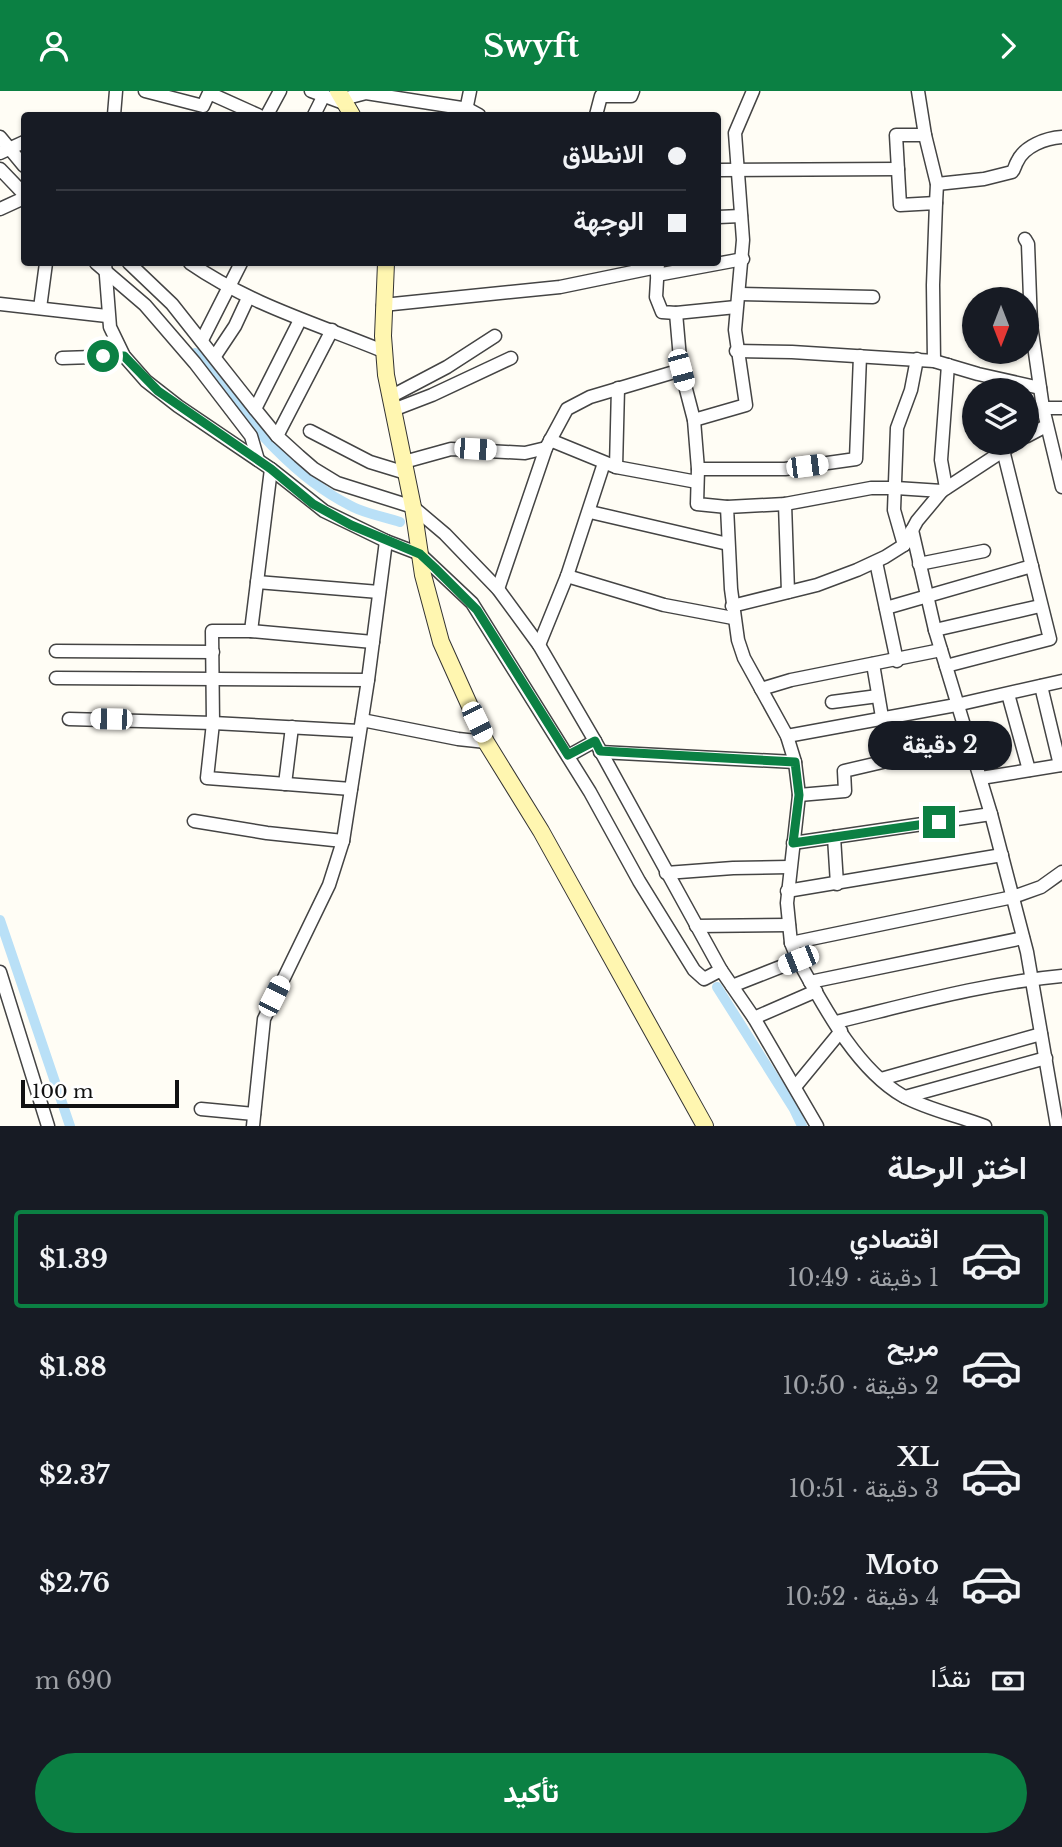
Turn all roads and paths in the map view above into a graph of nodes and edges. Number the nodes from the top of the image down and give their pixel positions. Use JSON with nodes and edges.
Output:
{"nodes":[{"id":1,"x":116,"y":91,"type":"edge"},
{"id":2,"x":145,"y":91,"type":"edge"},
{"id":3,"x":280,"y":91,"type":"edge"},
{"id":4,"x":470,"y":91,"type":"edge"},
{"id":5,"x":633,"y":91,"type":"edge"},
{"id":6,"x":753,"y":91,"type":"edge"},
{"id":7,"x":918,"y":91,"type":"edge"},
{"id":8,"x":168,"y":94,"type":"edge"},
{"id":9,"x":336,"y":99,"type":"edge"},
{"id":10,"x":114,"y":112,"type":"edge"},
{"id":11,"x":251,"y":112,"type":"edge"},
{"id":12,"x":269,"y":112,"type":"edge"},
{"id":13,"x":318,"y":112,"type":"edge"},
{"id":14,"x":466,"y":112,"type":"edge"},
{"id":15,"x":471,"y":112,"type":"edge"},
{"id":16,"x":597,"y":112,"type":"edge"},
{"id":17,"x":925,"y":135,"type":"junction"},
{"id":18,"x":0,"y":137,"type":"edge"},
{"id":19,"x":1062,"y":137,"type":"edge"},
{"id":20,"x":21,"y":143,"type":"edge"},
{"id":21,"x":4,"y":151,"type":"edge"},
{"id":22,"x":21,"y":164,"type":"edge"},
{"id":23,"x":737,"y":168,"type":"junction"},
{"id":24,"x":0,"y":169,"type":"edge"},
{"id":25,"x":898,"y":169,"type":"junction"},
{"id":26,"x":721,"y":170,"type":"edge"},
{"id":27,"x":937,"y":184,"type":"junction"},
{"id":28,"x":21,"y":193,"type":"edge"},
{"id":29,"x":21,"y":198,"type":"edge"},
{"id":30,"x":936,"y":203,"type":"junction"},
{"id":31,"x":0,"y":209,"type":"edge"},
{"id":32,"x":741,"y":216,"type":"junction"},
{"id":33,"x":721,"y":217,"type":"edge"},
{"id":34,"x":1025,"y":239,"type":"dead end"},
{"id":35,"x":743,"y":259,"type":"junction"},
{"id":36,"x":721,"y":261,"type":"edge"},
{"id":37,"x":46,"y":266,"type":"edge"},
{"id":38,"x":102,"y":266,"type":"edge"},
{"id":39,"x":103,"y":266,"type":"edge"},
{"id":40,"x":132,"y":266,"type":"edge"},
{"id":41,"x":195,"y":266,"type":"edge"},
{"id":42,"x":239,"y":266,"type":"edge"},
{"id":43,"x":386,"y":266,"type":"edge"},
{"id":44,"x":676,"y":266,"type":"edge"},
{"id":45,"x":657,"y":268,"type":"edge"},
{"id":46,"x":228,"y":286,"type":"junction"},
{"id":47,"x":873,"y":297,"type":"dead end"},
{"id":48,"x":248,"y":298,"type":"junction"},
{"id":49,"x":738,"y":301,"type":"junction"},
{"id":50,"x":0,"y":304,"type":"edge"},
{"id":51,"x":383,"y":305,"type":"junction"},
{"id":52,"x":40,"y":308,"type":"junction"},
{"id":53,"x":676,"y":313,"type":"junction"},
{"id":54,"x":107,"y":316,"type":"junction"},
{"id":55,"x":300,"y":320,"type":"junction"},
{"id":56,"x":332,"y":330,"type":"junction"},
{"id":57,"x":495,"y":335,"type":"dead end"},
{"id":58,"x":199,"y":337,"type":"junction"},
{"id":59,"x":181,"y":348,"type":"junction"},
{"id":60,"x":383,"y":351,"type":"junction"},
{"id":61,"x":736,"y":351,"type":"junction"},
{"id":62,"x":124,"y":356,"type":"junction"},
{"id":63,"x":215,"y":356,"type":"junction"},
{"id":64,"x":860,"y":356,"type":"junction"},
{"id":65,"x":62,"y":358,"type":"dead end"},
{"id":66,"x":511,"y":358,"type":"dead end"},
{"id":67,"x":917,"y":359,"type":"junction"},
{"id":68,"x":934,"y":361,"type":"junction"},
{"id":69,"x":948,"y":365,"type":"junction"},
{"id":70,"x":681,"y":370,"type":"junction"},
{"id":71,"x":618,"y":388,"type":"junction"},
{"id":72,"x":1040,"y":388,"type":"junction"},
{"id":73,"x":391,"y":403,"type":"junction"},
{"id":74,"x":1043,"y":408,"type":"junction"},
{"id":75,"x":1062,"y":408,"type":"edge"},
{"id":76,"x":255,"y":409,"type":"junction"},
{"id":77,"x":694,"y":420,"type":"junction"},
{"id":78,"x":1046,"y":426,"type":"junction"},
{"id":79,"x":1039,"y":430,"type":"edge"},
{"id":80,"x":310,"y":431,"type":"dead end"},
{"id":81,"x":277,"y":436,"type":"junction"},
{"id":82,"x":548,"y":444,"type":"junction"},
{"id":83,"x":996,"y":455,"type":"edge"},
{"id":84,"x":1004,"y":455,"type":"edge"},
{"id":85,"x":258,"y":460,"type":"junction"},
{"id":86,"x":610,"y":465,"type":"junction"},
{"id":87,"x":405,"y":468,"type":"junction"},
{"id":88,"x":271,"y":469,"type":"junction"},
{"id":89,"x":698,"y":476,"type":"junction"},
{"id":90,"x":1062,"y":487,"type":"edge"},
{"id":91,"x":896,"y":488,"type":"junction"},
{"id":92,"x":944,"y":490,"type":"junction"},
{"id":93,"x":785,"y":504,"type":"junction"},
{"id":94,"x":413,"y":507,"type":"junction"},
{"id":95,"x":727,"y":507,"type":"junction"},
{"id":96,"x":590,"y":512,"type":"junction"},
{"id":97,"x":912,"y":530,"type":"junction"},
{"id":98,"x":386,"y":541,"type":"junction"},
{"id":99,"x":728,"y":544,"type":"junction"},
{"id":100,"x":904,"y":545,"type":"junction"},
{"id":101,"x":984,"y":551,"type":"dead end"},
{"id":102,"x":420,"y":554,"type":"junction"},
{"id":103,"x":876,"y":562,"type":"junction"},
{"id":104,"x":919,"y":565,"type":"junction"},
{"id":105,"x":1032,"y":566,"type":"junction"},
{"id":106,"x":567,"y":576,"type":"junction"},
{"id":107,"x":257,"y":582,"type":"junction"},
{"id":108,"x":498,"y":590,"type":"junction"},
{"id":109,"x":379,"y":592,"type":"junction"},
{"id":110,"x":788,"y":592,"type":"junction"},
{"id":111,"x":926,"y":598,"type":"junction"},
{"id":112,"x":1040,"y":606,"type":"junction"},
{"id":113,"x":886,"y":608,"type":"junction"},
{"id":114,"x":733,"y":612,"type":"junction"},
{"id":115,"x":935,"y":630,"type":"junction"},
{"id":116,"x":251,"y":631,"type":"junction"},
{"id":117,"x":373,"y":642,"type":"junction"},
{"id":118,"x":539,"y":645,"type":"junction"},
{"id":119,"x":941,"y":650,"type":"junction"},
{"id":120,"x":56,"y":651,"type":"dead end"},
{"id":121,"x":213,"y":652,"type":"junction"},
{"id":122,"x":897,"y":661,"type":"junction"},
{"id":123,"x":873,"y":664,"type":"junction"},
{"id":124,"x":946,"y":666,"type":"junction"},
{"id":125,"x":56,"y":678,"type":"dead end"},
{"id":126,"x":211,"y":678,"type":"junction"},
{"id":127,"x":369,"y":680,"type":"junction"},
{"id":128,"x":1062,"y":681,"type":"edge"},
{"id":129,"x":1041,"y":686,"type":"junction"},
{"id":130,"x":761,"y":689,"type":"junction"},
{"id":131,"x":1008,"y":694,"type":"junction"},
{"id":132,"x":878,"y":696,"type":"junction"},
{"id":133,"x":832,"y":702,"type":"dead end"},
{"id":134,"x":956,"y":705,"type":"junction"},
{"id":135,"x":882,"y":717,"type":"junction"},
{"id":136,"x":69,"y":719,"type":"dead end"},
{"id":137,"x":213,"y":723,"type":"junction"},
{"id":138,"x":360,"y":725,"type":"junction"},
{"id":139,"x":292,"y":727,"type":"junction"},
{"id":140,"x":787,"y":736,"type":"junction"},
{"id":141,"x":486,"y":741,"type":"junction"},
{"id":142,"x":598,"y":746,"type":"junction"},
{"id":143,"x":971,"y":748,"type":"junction"},
{"id":144,"x":568,"y":755,"type":"junction"},
{"id":145,"x":795,"y":762,"type":"junction"},
{"id":146,"x":1061,"y":765,"type":"edge"},
{"id":147,"x":1028,"y":770,"type":"junction"},
{"id":148,"x":981,"y":778,"type":"junction"},
{"id":149,"x":285,"y":784,"type":"junction"},
{"id":150,"x":351,"y":789,"type":"junction"},
{"id":151,"x":799,"y":795,"type":"junction"},
{"id":152,"x":991,"y":814,"type":"junction"},
{"id":153,"x":194,"y":821,"type":"dead end"},
{"id":154,"x":834,"y":837,"type":"junction"},
{"id":155,"x":344,"y":841,"type":"junction"},
{"id":156,"x":793,"y":843,"type":"junction"},
{"id":157,"x":1002,"y":855,"type":"junction"},
{"id":158,"x":789,"y":867,"type":"junction"},
{"id":159,"x":1062,"y":872,"type":"edge"},
{"id":160,"x":666,"y":873,"type":"junction"},
{"id":161,"x":837,"y":884,"type":"junction"},
{"id":162,"x":787,"y":891,"type":"junction"},
{"id":163,"x":1013,"y":897,"type":"junction"},
{"id":164,"x":789,"y":925,"type":"junction"},
{"id":165,"x":696,"y":926,"type":"junction"},
{"id":166,"x":1023,"y":938,"type":"junction"},
{"id":167,"x":791,"y":943,"type":"junction"},
{"id":168,"x":798,"y":960,"type":"junction"},
{"id":169,"x":721,"y":970,"type":"junction"},
{"id":170,"x":0,"y":972,"type":"edge"},
{"id":171,"x":1062,"y":976,"type":"edge"},
{"id":172,"x":1032,"y":979,"type":"junction"},
{"id":173,"x":732,"y":986,"type":"junction"},
{"id":174,"x":813,"y":987,"type":"junction"},
{"id":175,"x":754,"y":1019,"type":"junction"},
{"id":176,"x":839,"y":1027,"type":"junction"},
{"id":177,"x":1041,"y":1034,"type":"junction"},
{"id":178,"x":1046,"y":1058,"type":"junction"},
{"id":179,"x":881,"y":1079,"type":"junction"},
{"id":180,"x":795,"y":1087,"type":"junction"},
{"id":181,"x":905,"y":1097,"type":"junction"},
{"id":182,"x":201,"y":1109,"type":"dead end"},
{"id":183,"x":254,"y":1120,"type":"edge"},
{"id":184,"x":1062,"y":1125,"type":"edge"},
{"id":185,"x":48,"y":1126,"type":"edge"},
{"id":186,"x":705,"y":1126,"type":"edge"},
{"id":187,"x":817,"y":1126,"type":"edge"},
{"id":188,"x":985,"y":1126,"type":"edge"},
{"id":189,"x":1056,"y":1126,"type":"edge"}],
"edges":[{"from":1,"to":10,"type":"street"},
{"from":2,"to":8,"type":"street"},
{"from":3,"to":12,"type":"street"},
{"from":4,"to":15,"type":"street"},
{"from":5,"to":16,"type":"street"},
{"from":6,"to":23,"type":"street"},
{"from":7,"to":17,"type":"street"},
{"from":8,"to":11,"type":"street"},
{"from":9,"to":13,"type":"street"},
{"from":9,"to":14,"type":"street"},
{"from":17,"to":25,"type":"street"},
{"from":17,"to":27,"type":"street"},
{"from":18,"to":21,"type":"street"},
{"from":19,"to":27,"type":"street"},
{"from":20,"to":21,"type":"street"},
{"from":21,"to":22,"type":"street"},
{"from":23,"to":25,"type":"street"},
{"from":23,"to":26,"type":"street"},
{"from":23,"to":32,"type":"street"},
{"from":24,"to":28,"type":"street"},
{"from":25,"to":30,"type":"street"},
{"from":27,"to":30,"type":"street"},
{"from":29,"to":31,"type":"street"},
{"from":30,"to":68,"type":"street"},
{"from":32,"to":33,"type":"street"},
{"from":32,"to":35,"type":"street"},
{"from":34,"to":72,"type":"street"},
{"from":35,"to":36,"type":"street"},
{"from":35,"to":49,"type":"street"},
{"from":37,"to":52,"type":"street"},
{"from":38,"to":54,"type":"street"},
{"from":39,"to":59,"type":"street"},
{"from":40,"to":58,"type":"street"},
{"from":41,"to":46,"type":"street"},
{"from":42,"to":46,"type":"street"},
{"from":43,"to":51,"type":"main road"},
{"from":44,"to":45,"type":"street"},
{"from":45,"to":51,"type":"street"},
{"from":45,"to":53,"type":"street"},
{"from":46,"to":48,"type":"street"},
{"from":46,"to":58,"type":"street"},
{"from":47,"to":49,"type":"street"},
{"from":48,"to":55,"type":"street"},
{"from":48,"to":63,"type":"street"},
{"from":49,"to":53,"type":"street"},
{"from":49,"to":61,"type":"street"},
{"from":50,"to":52,"type":"street"},
{"from":51,"to":60,"type":"main road"},
{"from":52,"to":54,"type":"street"},
{"from":53,"to":70,"type":"street"},
{"from":54,"to":62,"type":"street"},
{"from":55,"to":56,"type":"street"},
{"from":55,"to":76,"type":"street"},
{"from":56,"to":60,"type":"street"},
{"from":56,"to":81,"type":"street"},
{"from":57,"to":73,"type":"street"},
{"from":58,"to":59,"type":"street"},
{"from":58,"to":63,"type":"street"},
{"from":59,"to":85,"type":"street"},
{"from":60,"to":73,"type":"main road"},
{"from":61,"to":64,"type":"street"},
{"from":61,"to":77,"type":"street"},
{"from":62,"to":65,"type":"street"},
{"from":62,"to":85,"type":"street"},
{"from":63,"to":76,"type":"street"},
{"from":64,"to":67,"type":"street"},
{"from":64,"to":89,"type":"street"},
{"from":66,"to":73,"type":"street"},
{"from":67,"to":68,"type":"street"},
{"from":67,"to":91,"type":"street"},
{"from":68,"to":69,"type":"street"},
{"from":69,"to":72,"type":"street"},
{"from":69,"to":92,"type":"street"},
{"from":70,"to":71,"type":"street"},
{"from":70,"to":77,"type":"street"},
{"from":71,"to":82,"type":"street"},
{"from":71,"to":86,"type":"street"},
{"from":72,"to":74,"type":"street"},
{"from":73,"to":87,"type":"main road"},
{"from":74,"to":75,"type":"street"},
{"from":74,"to":78,"type":"street"},
{"from":76,"to":81,"type":"street"},
{"from":77,"to":89,"type":"street"},
{"from":78,"to":79,"type":"street"},
{"from":78,"to":90,"type":"street"},
{"from":80,"to":87,"type":"street"},
{"from":81,"to":94,"type":"street"},
{"from":82,"to":86,"type":"street"},
{"from":82,"to":87,"type":"street"},
{"from":82,"to":108,"type":"street"},
{"from":83,"to":92,"type":"street"},
{"from":84,"to":105,"type":"street"},
{"from":85,"to":88,"type":"street"},
{"from":86,"to":89,"type":"street"},
{"from":86,"to":96,"type":"street"},
{"from":87,"to":94,"type":"main road"},
{"from":88,"to":98,"type":"street"},
{"from":88,"to":107,"type":"street"},
{"from":89,"to":95,"type":"street"},
{"from":91,"to":92,"type":"street"},
{"from":91,"to":93,"type":"street"},
{"from":91,"to":100,"type":"street"},
{"from":92,"to":97,"type":"street"},
{"from":93,"to":95,"type":"street"},
{"from":93,"to":110,"type":"street"},
{"from":94,"to":102,"type":"main road"},
{"from":94,"to":108,"type":"street"},
{"from":95,"to":99,"type":"street"},
{"from":96,"to":99,"type":"street"},
{"from":96,"to":106,"type":"street"},
{"from":97,"to":100,"type":"street"},
{"from":97,"to":104,"type":"street"},
{"from":98,"to":102,"type":"street"},
{"from":98,"to":109,"type":"street"},
{"from":99,"to":114,"type":"street"},
{"from":100,"to":103,"type":"street"},
{"from":101,"to":104,"type":"street"},
{"from":102,"to":141,"type":"main road"},
{"from":102,"to":144,"type":"street"},
{"from":103,"to":110,"type":"street"},
{"from":103,"to":113,"type":"street"},
{"from":104,"to":111,"type":"street"},
{"from":105,"to":111,"type":"street"},
{"from":105,"to":112,"type":"street"},
{"from":106,"to":114,"type":"street"},
{"from":106,"to":118,"type":"street"},
{"from":107,"to":109,"type":"street"},
{"from":107,"to":116,"type":"street"},
{"from":108,"to":118,"type":"street"},
{"from":109,"to":117,"type":"street"},
{"from":110,"to":114,"type":"street"},
{"from":111,"to":113,"type":"street"},
{"from":111,"to":115,"type":"street"},
{"from":112,"to":115,"type":"street"},
{"from":112,"to":124,"type":"street"},
{"from":113,"to":122,"type":"street"},
{"from":114,"to":130,"type":"street"},
{"from":115,"to":119,"type":"street"},
{"from":116,"to":117,"type":"street"},
{"from":116,"to":121,"type":"street"},
{"from":117,"to":127,"type":"street"},
{"from":118,"to":142,"type":"street"},
{"from":119,"to":122,"type":"street"},
{"from":119,"to":124,"type":"street"},
{"from":120,"to":121,"type":"street"},
{"from":121,"to":126,"type":"street"},
{"from":122,"to":123,"type":"street"},
{"from":123,"to":130,"type":"street"},
{"from":123,"to":132,"type":"street"},
{"from":124,"to":134,"type":"street"},
{"from":125,"to":126,"type":"street"},
{"from":126,"to":127,"type":"street"},
{"from":126,"to":137,"type":"street"},
{"from":127,"to":138,"type":"street"},
{"from":128,"to":129,"type":"street"},
{"from":129,"to":131,"type":"street"},
{"from":129,"to":146,"type":"street"},
{"from":130,"to":140,"type":"street"},
{"from":131,"to":134,"type":"street"},
{"from":131,"to":147,"type":"street"},
{"from":132,"to":133,"type":"street"},
{"from":132,"to":135,"type":"street"},
{"from":134,"to":135,"type":"street"},
{"from":134,"to":143,"type":"street"},
{"from":135,"to":140,"type":"street"},
{"from":136,"to":137,"type":"street"},
{"from":137,"to":139,"type":"street"},
{"from":137,"to":149,"type":"street"},
{"from":138,"to":139,"type":"street"},
{"from":138,"to":141,"type":"street"},
{"from":138,"to":150,"type":"street"},
{"from":139,"to":149,"type":"street"},
{"from":140,"to":145,"type":"street"},
{"from":141,"to":186,"type":"main road"},
{"from":142,"to":144,"type":"street"},
{"from":142,"to":145,"type":"street"},
{"from":142,"to":160,"type":"street"},
{"from":143,"to":148,"type":"street"},
{"from":143,"to":151,"type":"street"},
{"from":144,"to":169,"type":"street"},
{"from":145,"to":151,"type":"street"},
{"from":146,"to":147,"type":"street"},
{"from":147,"to":148,"type":"street"},
{"from":148,"to":152,"type":"street"},
{"from":149,"to":150,"type":"street"},
{"from":150,"to":155,"type":"street"},
{"from":151,"to":156,"type":"street"},
{"from":152,"to":154,"type":"street"},
{"from":152,"to":157,"type":"street"},
{"from":153,"to":155,"type":"street"},
{"from":154,"to":156,"type":"street"},
{"from":154,"to":161,"type":"street"},
{"from":155,"to":183,"type":"street"},
{"from":156,"to":158,"type":"street"},
{"from":157,"to":161,"type":"street"},
{"from":157,"to":163,"type":"street"},
{"from":158,"to":160,"type":"street"},
{"from":158,"to":162,"type":"street"},
{"from":159,"to":163,"type":"street"},
{"from":160,"to":165,"type":"street"},
{"from":161,"to":162,"type":"street"},
{"from":162,"to":164,"type":"street"},
{"from":163,"to":166,"type":"street"},
{"from":163,"to":167,"type":"street"},
{"from":164,"to":165,"type":"street"},
{"from":164,"to":167,"type":"street"},
{"from":165,"to":169,"type":"street"},
{"from":166,"to":172,"type":"street"},
{"from":166,"to":174,"type":"street"},
{"from":167,"to":168,"type":"street"},
{"from":168,"to":173,"type":"street"},
{"from":168,"to":174,"type":"street"},
{"from":169,"to":173,"type":"street"},
{"from":170,"to":185,"type":"street"},
{"from":171,"to":172,"type":"street"},
{"from":172,"to":176,"type":"street"},
{"from":172,"to":177,"type":"street"},
{"from":173,"to":175,"type":"street"},
{"from":174,"to":175,"type":"street"},
{"from":174,"to":176,"type":"street"},
{"from":175,"to":180,"type":"street"},
{"from":176,"to":179,"type":"street"},
{"from":176,"to":180,"type":"street"},
{"from":177,"to":178,"type":"street"},
{"from":177,"to":179,"type":"street"},
{"from":178,"to":181,"type":"street"},
{"from":178,"to":189,"type":"street"},
{"from":179,"to":181,"type":"street"},
{"from":180,"to":187,"type":"street"},
{"from":181,"to":188,"type":"street"},
{"from":182,"to":183,"type":"street"},
{"from":184,"to":189,"type":"street"}]}
